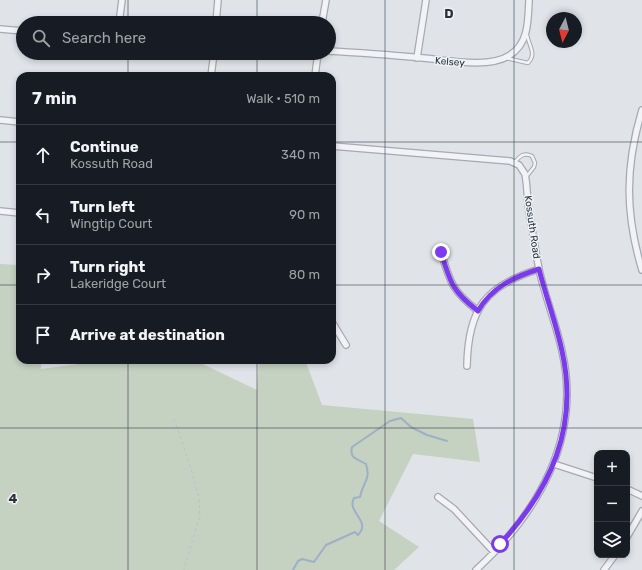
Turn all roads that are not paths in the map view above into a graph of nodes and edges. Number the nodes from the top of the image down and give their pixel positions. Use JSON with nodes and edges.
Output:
{"nodes":[{"id":1,"x":122,"y":0,"type":"edge"},
{"id":2,"x":218,"y":0,"type":"edge"},
{"id":3,"x":326,"y":0,"type":"edge"},
{"id":4,"x":426,"y":0,"type":"edge"},
{"id":5,"x":529,"y":0,"type":"edge"},
{"id":6,"x":120,"y":16,"type":"edge"},
{"id":7,"x":217,"y":16,"type":"edge"},
{"id":8,"x":323,"y":16,"type":"edge"},
{"id":9,"x":0,"y":29,"type":"edge"},
{"id":10,"x":16,"y":30,"type":"edge"},
{"id":11,"x":526,"y":31,"type":"junction"},
{"id":12,"x":336,"y":52,"type":"edge"},
{"id":13,"x":417,"y":58,"type":"junction"},
{"id":14,"x":503,"y":58,"type":"junction"},
{"id":15,"x":213,"y":60,"type":"edge"},
{"id":16,"x":317,"y":60,"type":"edge"},
{"id":17,"x":212,"y":72,"type":"edge"},
{"id":18,"x":316,"y":72,"type":"edge"},
{"id":19,"x":642,"y":110,"type":"edge"},
{"id":20,"x":0,"y":120,"type":"edge"},
{"id":21,"x":16,"y":122,"type":"edge"},
{"id":22,"x":336,"y":146,"type":"edge"},
{"id":23,"x":515,"y":162,"type":"junction"},
{"id":24,"x":526,"y":177,"type":"junction"},
{"id":25,"x":0,"y":211,"type":"edge"},
{"id":26,"x":16,"y":213,"type":"edge"},
{"id":27,"x":441,"y":252,"type":"dead end"},
{"id":28,"x":539,"y":269,"type":"junction"},
{"id":29,"x":642,"y":270,"type":"edge"},
{"id":30,"x":478,"y":311,"type":"junction"},
{"id":31,"x":336,"y":329,"type":"edge"},
{"id":32,"x":346,"y":345,"type":"dead end"},
{"id":33,"x":467,"y":366,"type":"dead end"},
{"id":34,"x":554,"y":464,"type":"junction"},
{"id":35,"x":594,"y":477,"type":"edge"},
{"id":36,"x":630,"y":490,"type":"edge"},
{"id":37,"x":642,"y":496,"type":"edge"},
{"id":38,"x":438,"y":497,"type":"dead end"},
{"id":39,"x":642,"y":511,"type":"edge"},
{"id":40,"x":630,"y":532,"type":"edge"},
{"id":41,"x":494,"y":552,"type":"junction"},
{"id":42,"x":612,"y":558,"type":"edge"},
{"id":43,"x":476,"y":570,"type":"edge"},
{"id":44,"x":604,"y":570,"type":"edge"}],
"edges":[{"from":1,"to":6,"type":"street"},
{"from":2,"to":7,"type":"street"},
{"from":3,"to":8,"type":"street"},
{"from":4,"to":13,"type":"street"},
{"from":5,"to":11,"type":"street","name":"Kelsey"},
{"from":9,"to":10,"type":"street"},
{"from":11,"to":14,"type":"street","name":"Kelsey"},
{"from":11,"to":14,"type":"lane"},
{"from":12,"to":13,"type":"street","name":"Kelsey"},
{"from":13,"to":14,"type":"street","name":"Kelsey"},
{"from":15,"to":17,"type":"street"},
{"from":16,"to":18,"type":"street"},
{"from":19,"to":29,"type":"street"},
{"from":20,"to":21,"type":"street"},
{"from":22,"to":23,"type":"street"},
{"from":23,"to":24,"type":"street","name":"Kossuth Road"},
{"from":23,"to":24,"type":"lane"},
{"from":24,"to":28,"type":"street","name":"Kossuth Road"},
{"from":25,"to":26,"type":"street"},
{"from":27,"to":30,"type":"street"},
{"from":28,"to":30,"type":"street"},
{"from":28,"to":34,"type":"street","name":"Kossuth Road"},
{"from":30,"to":33,"type":"street"},
{"from":31,"to":32,"type":"street"},
{"from":34,"to":35,"type":"street"},
{"from":34,"to":41,"type":"street","name":"Kossuth Road"},
{"from":36,"to":37,"type":"street"},
{"from":38,"to":41,"type":"street"},
{"from":39,"to":40,"type":"street"},
{"from":41,"to":43,"type":"street","name":"Kossuth Road"},
{"from":42,"to":44,"type":"street"}]}
